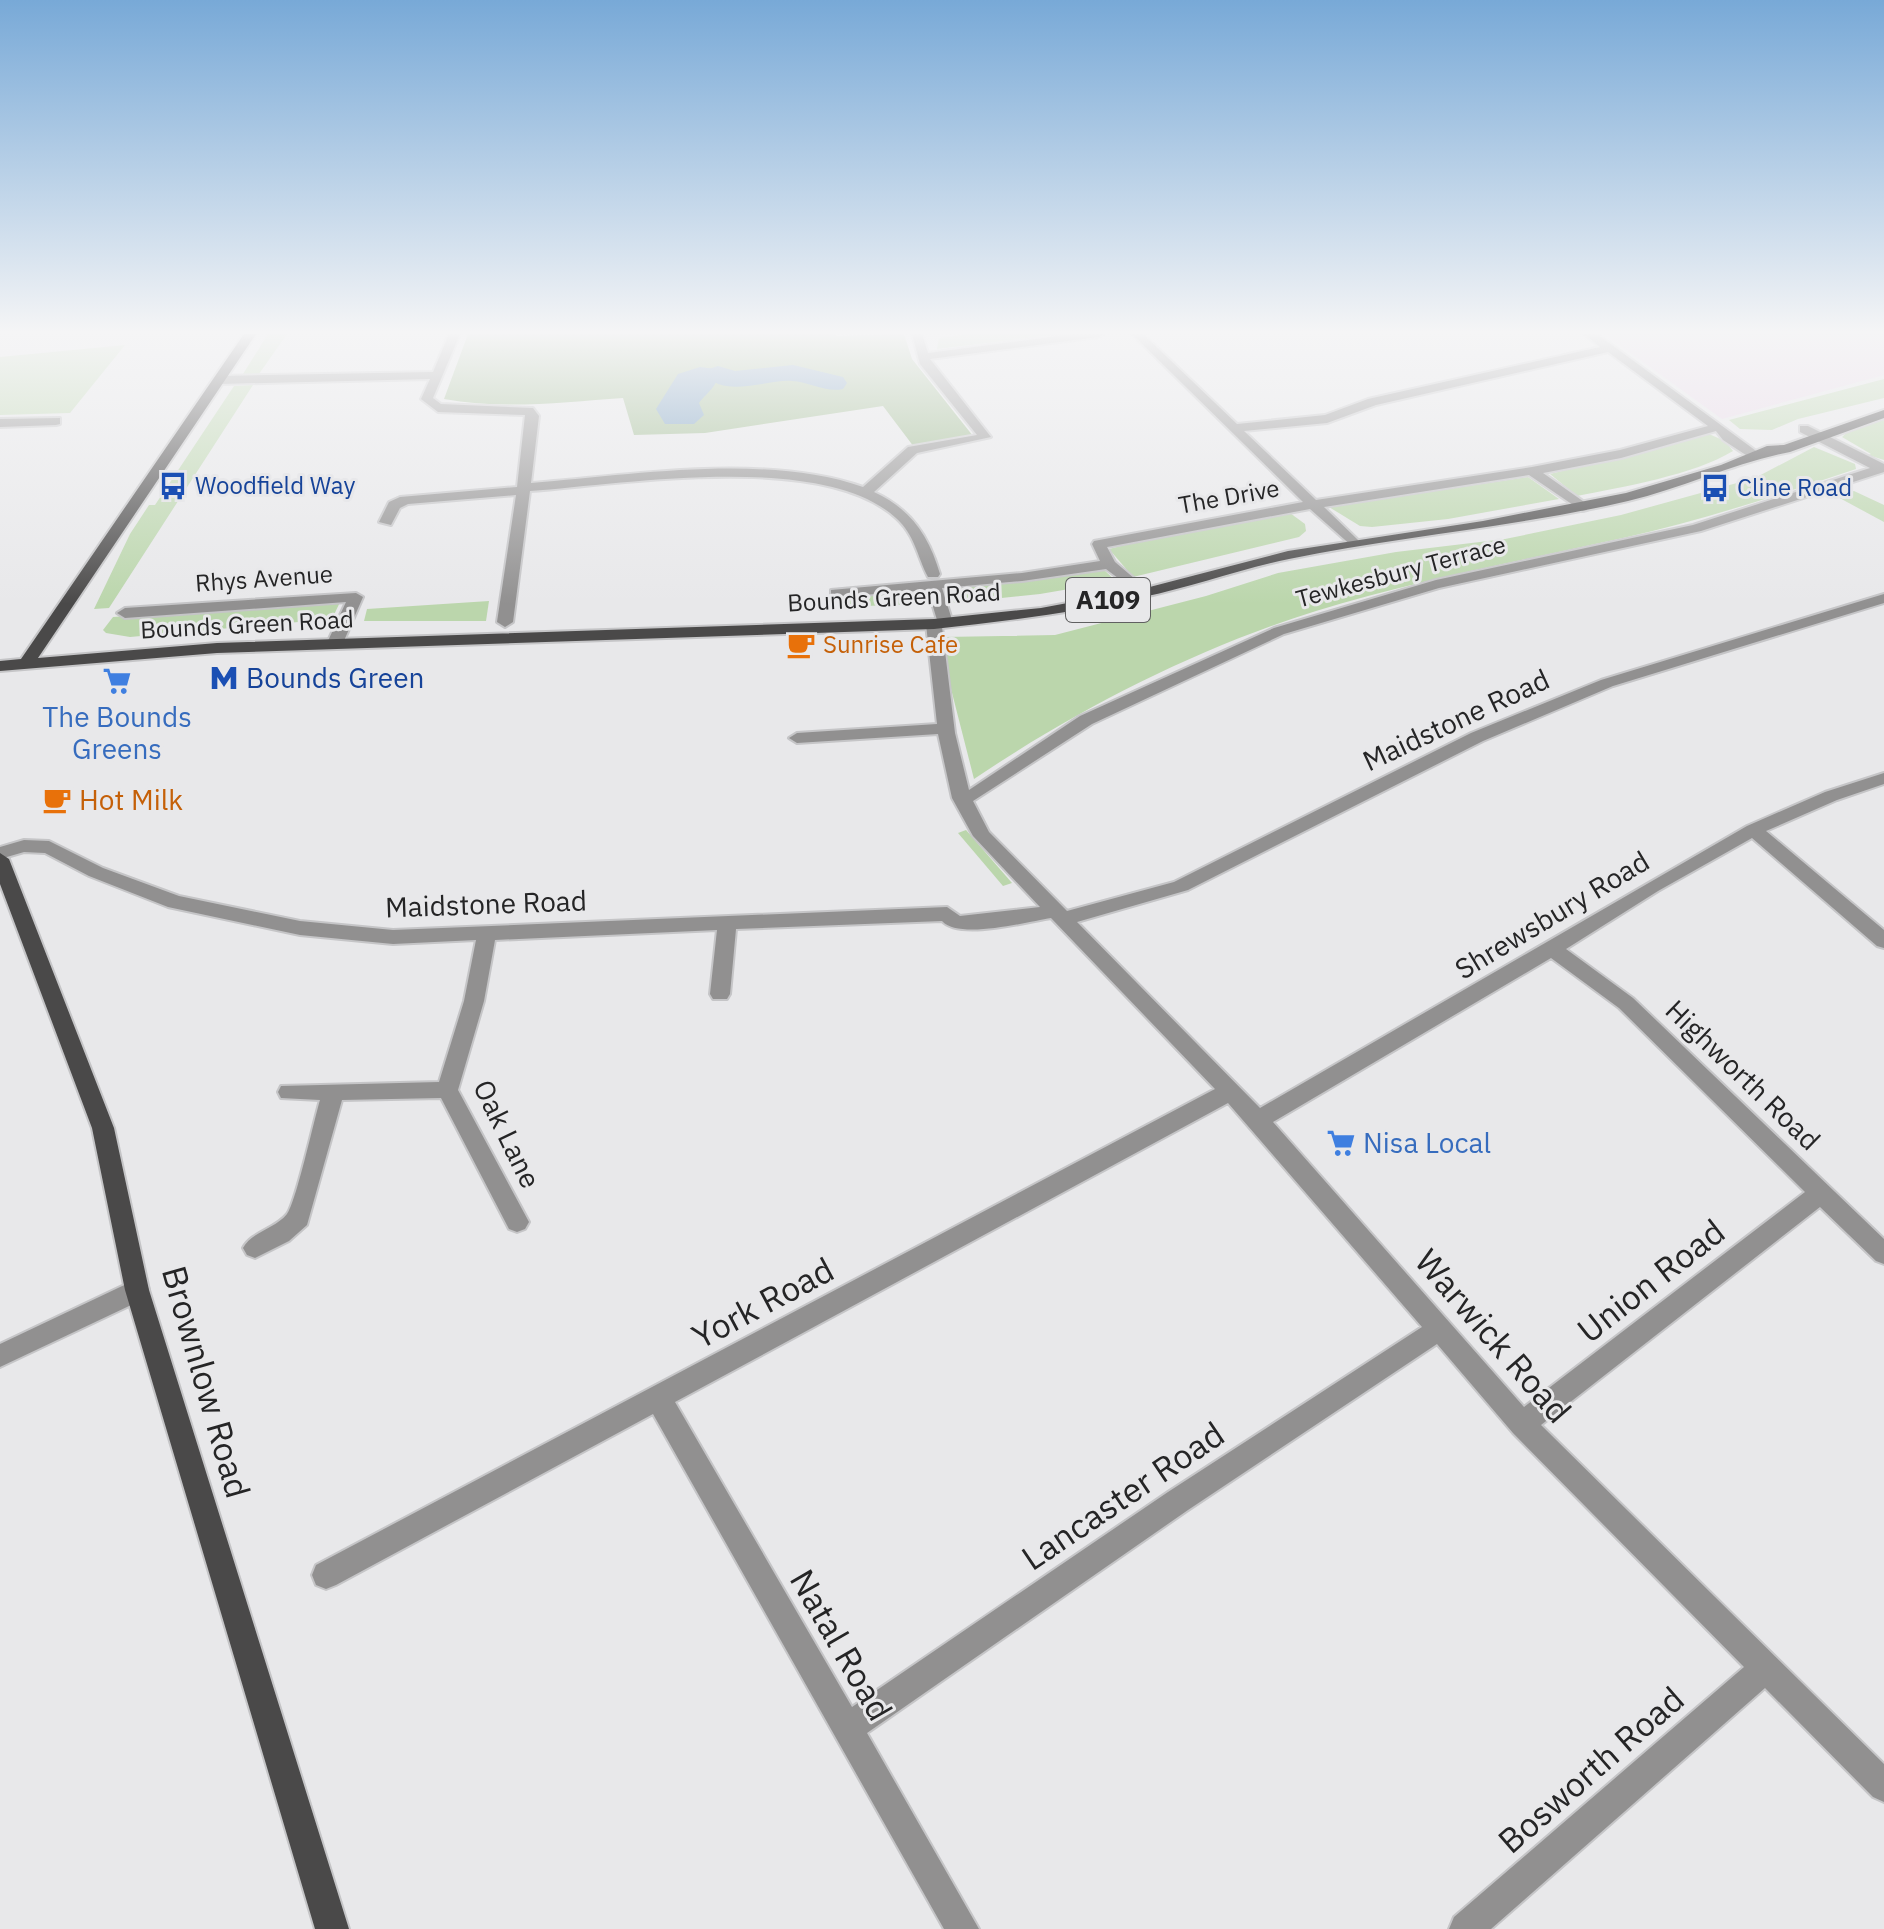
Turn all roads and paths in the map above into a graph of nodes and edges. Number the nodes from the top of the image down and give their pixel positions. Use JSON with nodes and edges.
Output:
{"nodes":[{"id":1,"x":189,"y":424,"type":"edge"},
{"id":2,"x":532,"y":424,"type":"edge"},
{"id":3,"x":975,"y":424,"type":"edge"},
{"id":4,"x":1228,"y":424,"type":"edge"},
{"id":5,"x":1274,"y":424,"type":"edge"},
{"id":6,"x":1715,"y":424,"type":"edge"},
{"id":7,"x":1820,"y":424,"type":"edge"},
{"id":8,"x":1850,"y":424,"type":"edge"},
{"id":9,"x":1232,"y":428,"type":"junction"},
{"id":10,"x":1720,"y":428,"type":"junction"},
{"id":11,"x":1804,"y":429,"type":"junction"},
{"id":12,"x":1818,"y":436,"type":"junction"},
{"id":13,"x":1766,"y":452,"type":"junction"},
{"id":14,"x":1883,"y":468,"type":"edge"},
{"id":15,"x":1532,"y":471,"type":"junction"},
{"id":16,"x":524,"y":488,"type":"junction"},
{"id":17,"x":865,"y":493,"type":"junction"},
{"id":18,"x":1316,"y":504,"type":"junction"},
{"id":19,"x":1582,"y":507,"type":"junction"},
{"id":20,"x":386,"y":522,"type":"dead end"},
{"id":21,"x":1353,"y":543,"type":"junction"},
{"id":22,"x":1109,"y":564,"type":"junction"},
{"id":23,"x":934,"y":579,"type":"junction"},
{"id":24,"x":836,"y":593,"type":"dead end"},
{"id":25,"x":1143,"y":593,"type":"junction"},
{"id":26,"x":1884,"y":598,"type":"edge"},
{"id":27,"x":125,"y":613,"type":"dead end"},
{"id":28,"x":505,"y":622,"type":"dead end"},
{"id":29,"x":940,"y":623,"type":"junction"},
{"id":30,"x":335,"y":643,"type":"junction"},
{"id":31,"x":26,"y":664,"type":"junction"},
{"id":32,"x":0,"y":666,"type":"edge"},
{"id":33,"x":947,"y":728,"type":"junction"},
{"id":34,"x":797,"y":738,"type":"dead end"},
{"id":35,"x":1884,"y":778,"type":"edge"},
{"id":36,"x":961,"y":798,"type":"junction"},
{"id":37,"x":1753,"y":830,"type":"junction"},
{"id":38,"x":0,"y":856,"type":"edge"},
{"id":39,"x":1059,"y":915,"type":"junction"},
{"id":40,"x":727,"y":923,"type":"junction"},
{"id":41,"x":487,"y":932,"type":"junction"},
{"id":42,"x":1884,"y":941,"type":"edge"},
{"id":43,"x":1552,"y":949,"type":"junction"},
{"id":44,"x":720,"y":994,"type":"dead end"},
{"id":45,"x":447,"y":1090,"type":"junction"},
{"id":46,"x":1231,"y":1091,"type":"junction"},
{"id":47,"x":289,"y":1092,"type":"dead end"},
{"id":48,"x":333,"y":1092,"type":"junction"},
{"id":49,"x":1258,"y":1120,"type":"junction"},
{"id":50,"x":1822,"y":1192,"type":"junction"},
{"id":51,"x":517,"y":1222,"type":"dead end"},
{"id":52,"x":255,"y":1248,"type":"dead end"},
{"id":53,"x":1884,"y":1254,"type":"edge"},
{"id":54,"x":137,"y":1290,"type":"junction"},
{"id":55,"x":1441,"y":1328,"type":"junction"},
{"id":56,"x":0,"y":1356,"type":"edge"},
{"id":57,"x":658,"y":1397,"type":"junction"},
{"id":58,"x":1522,"y":1424,"type":"junction"},
{"id":59,"x":326,"y":1575,"type":"dead end"},
{"id":60,"x":1765,"y":1669,"type":"junction"},
{"id":61,"x":847,"y":1728,"type":"junction"},
{"id":62,"x":1884,"y":1786,"type":"edge"},
{"id":63,"x":332,"y":1929,"type":"edge"},
{"id":64,"x":962,"y":1929,"type":"edge"},
{"id":65,"x":1466,"y":1929,"type":"edge"}],
"edges":[{"from":1,"to":31,"type":"main road"},
{"from":2,"to":16,"type":"street"},
{"from":3,"to":17,"type":"street"},
{"from":4,"to":9,"type":"street"},
{"from":5,"to":9,"type":"street"},
{"from":6,"to":10,"type":"street"},
{"from":7,"to":11,"type":"main road","name":"Bounds Green Road","number":"A109"},
{"from":8,"to":12,"type":"main road","name":"Bounds Green Road","number":"A109"},
{"from":9,"to":18,"type":"street"},
{"from":10,"to":13,"type":"street"},
{"from":10,"to":15,"type":"street","name":"The Drive"},
{"from":11,"to":12,"type":"street"},
{"from":11,"to":13,"type":"main road","name":"Bounds Green Road","number":"A109"},
{"from":12,"to":13,"type":"main road","name":"Bounds Green Road","number":"A109"},
{"from":12,"to":14,"type":"street"},
{"from":13,"to":19,"type":"main road","name":"Bounds Green Road","number":"A109"},
{"from":14,"to":36,"type":"street","name":"Tewkesbury Terrace"},
{"from":15,"to":18,"type":"street","name":"The Drive"},
{"from":15,"to":19,"type":"street"},
{"from":16,"to":17,"type":"street"},
{"from":16,"to":20,"type":"street"},
{"from":16,"to":28,"type":"street"},
{"from":17,"to":23,"type":"street"},
{"from":18,"to":21,"type":"street"},
{"from":18,"to":22,"type":"street","name":"The Drive"},
{"from":19,"to":21,"type":"main road","name":"Bounds Green Road","number":"A109"},
{"from":21,"to":25,"type":"main road","name":"Bounds Green Road","number":"A109"},
{"from":22,"to":23,"type":"street"},
{"from":22,"to":25,"type":"street"},
{"from":23,"to":24,"type":"street"},
{"from":23,"to":29,"type":"street"},
{"from":25,"to":29,"type":"main road","name":"Bounds Green Road","number":"A109"},
{"from":26,"to":39,"type":"street","name":"Maidstone Road"},
{"from":27,"to":30,"type":"street","name":"Rhys Avenue"},
{"from":29,"to":30,"type":"main road","name":"Bounds Green Road","number":"A109"},
{"from":29,"to":33,"type":"street"},
{"from":30,"to":31,"type":"main road","name":"Bounds Green Road","number":"A109"},
{"from":31,"to":32,"type":"main road","name":"Bounds Green Road","number":"A109"},
{"from":33,"to":34,"type":"street"},
{"from":33,"to":36,"type":"street"},
{"from":35,"to":37,"type":"street","name":"Shrewsbury Road"},
{"from":36,"to":39,"type":"street","name":"Warwick Road"},
{"from":37,"to":42,"type":"street"},
{"from":37,"to":43,"type":"street","name":"Shrewsbury Road"},
{"from":38,"to":41,"type":"street","name":"Maidstone Road"},
{"from":38,"to":54,"type":"main road","name":"Brownlow Road"},
{"from":39,"to":40,"type":"street","name":"Maidstone Road"},
{"from":39,"to":46,"type":"street","name":"Warwick Road"},
{"from":40,"to":41,"type":"street","name":"Maidstone Road"},
{"from":40,"to":44,"type":"street"},
{"from":41,"to":45,"type":"street","name":"Oak Lane"},
{"from":43,"to":49,"type":"street","name":"Shrewsbury Road"},
{"from":43,"to":50,"type":"street","name":"Highworth Road"},
{"from":45,"to":48,"type":"street"},
{"from":45,"to":51,"type":"street","name":"Oak Lane"},
{"from":46,"to":49,"type":"street","name":"Warwick Road"},
{"from":46,"to":57,"type":"street","name":"York Road"},
{"from":47,"to":48,"type":"street"},
{"from":48,"to":52,"type":"street"},
{"from":49,"to":55,"type":"street","name":"Warwick Road"},
{"from":50,"to":53,"type":"street","name":"Highworth Road"},
{"from":50,"to":58,"type":"street","name":"Union Road"},
{"from":54,"to":56,"type":"street"},
{"from":54,"to":63,"type":"main road","name":"Brownlow Road"},
{"from":55,"to":58,"type":"street","name":"Warwick Road"},
{"from":55,"to":61,"type":"street","name":"Lancaster Road"},
{"from":57,"to":59,"type":"street","name":"York Road"},
{"from":57,"to":61,"type":"street","name":"Natal Road"},
{"from":58,"to":60,"type":"street","name":"Warwick Road"},
{"from":60,"to":62,"type":"street","name":"Warwick Road"},
{"from":60,"to":65,"type":"street","name":"Bosworth Road"},
{"from":61,"to":64,"type":"street","name":"Natal Road"}]}
